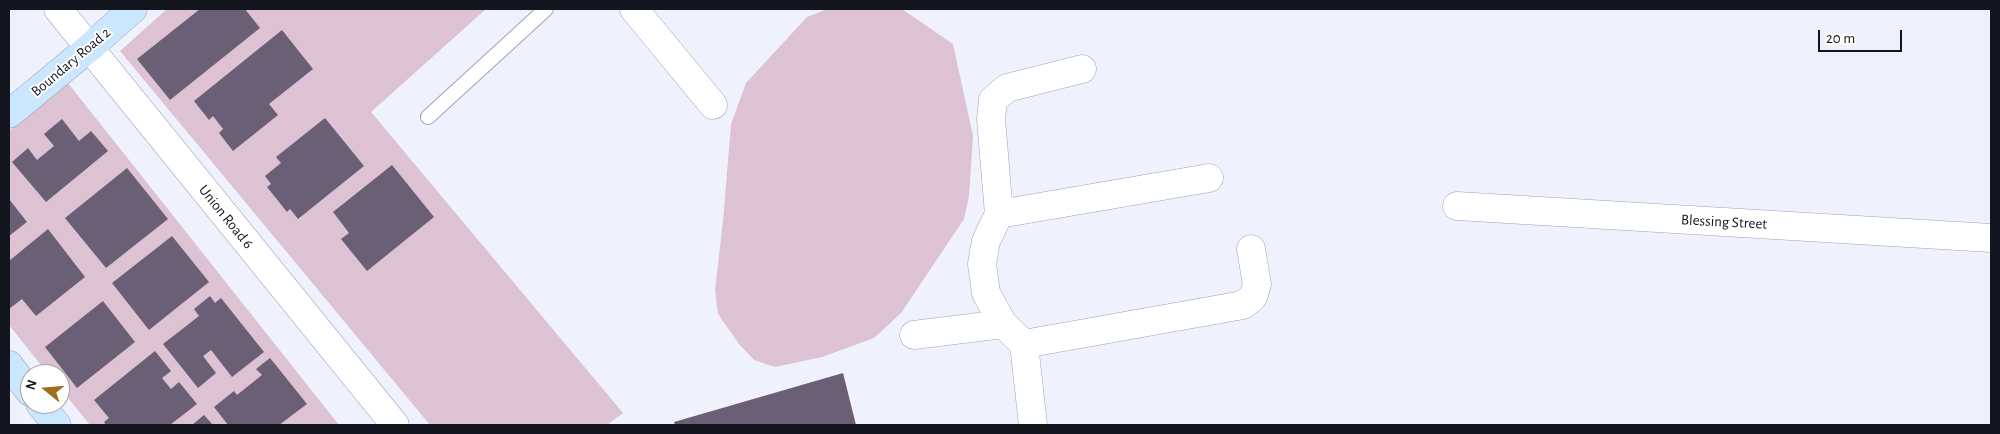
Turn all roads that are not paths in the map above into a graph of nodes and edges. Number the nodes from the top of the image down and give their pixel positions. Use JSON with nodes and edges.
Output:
{"nodes":[{"id":1,"x":58,"y":9,"type":"edge"},
{"id":2,"x":133,"y":9,"type":"edge"},
{"id":3,"x":546,"y":9,"type":"edge"},
{"id":4,"x":634,"y":9,"type":"edge"},
{"id":5,"x":89,"y":48,"type":"junction"},
{"id":6,"x":1082,"y":69,"type":"dead end"},
{"id":7,"x":713,"y":105,"type":"dead end"},
{"id":8,"x":9,"y":114,"type":"edge"},
{"id":9,"x":428,"y":117,"type":"dead end"},
{"id":10,"x":1209,"y":178,"type":"dead end"},
{"id":11,"x":1457,"y":206,"type":"dead end"},
{"id":12,"x":999,"y":214,"type":"junction"},
{"id":13,"x":1991,"y":238,"type":"edge"},
{"id":14,"x":1251,"y":248,"type":"dead end"},
{"id":15,"x":1003,"y":324,"type":"junction"},
{"id":16,"x":914,"y":335,"type":"dead end"},
{"id":17,"x":1024,"y":344,"type":"junction"},
{"id":18,"x":9,"y":365,"type":"edge"},
{"id":19,"x":20,"y":379,"type":"edge"},
{"id":20,"x":48,"y":414,"type":"edge"},
{"id":21,"x":56,"y":425,"type":"edge"},
{"id":22,"x":395,"y":425,"type":"edge"},
{"id":23,"x":1033,"y":425,"type":"edge"}],
"edges":[{"from":1,"to":5,"type":"street","name":"Union Road 6"},
{"from":2,"to":5,"type":"main road","name":"Boundary Road 2"},
{"from":3,"to":9,"type":"lane"},
{"from":4,"to":7,"type":"street"},
{"from":5,"to":8,"type":"main road","name":"Boundary Road 2"},
{"from":5,"to":22,"type":"street","name":"Union Road 6"},
{"from":6,"to":12,"type":"street"},
{"from":10,"to":12,"type":"street"},
{"from":11,"to":13,"type":"street","name":"Blessing Street"},
{"from":12,"to":15,"type":"street"},
{"from":14,"to":17,"type":"street"},
{"from":15,"to":16,"type":"street"},
{"from":15,"to":17,"type":"street"},
{"from":17,"to":23,"type":"street"},
{"from":18,"to":19,"type":"main road"},
{"from":20,"to":21,"type":"main road"}]}
